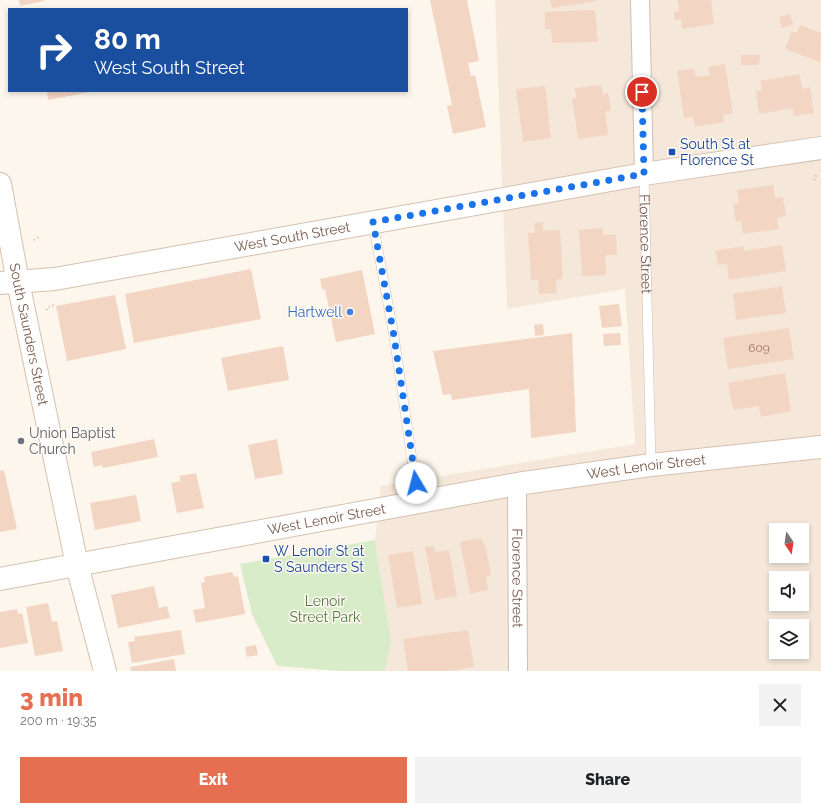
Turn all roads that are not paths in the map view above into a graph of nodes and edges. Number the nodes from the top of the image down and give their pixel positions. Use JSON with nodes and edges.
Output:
{"nodes":[{"id":1,"x":640,"y":0,"type":"edge"},
{"id":2,"x":821,"y":148,"type":"edge"},
{"id":3,"x":644,"y":174,"type":"junction"},
{"id":4,"x":0,"y":184,"type":"edge"},
{"id":5,"x":373,"y":222,"type":"junction"},
{"id":6,"x":9,"y":283,"type":"edge"},
{"id":7,"x":821,"y":447,"type":"edge"},
{"id":8,"x":651,"y":464,"type":"junction"},
{"id":9,"x":517,"y":484,"type":"junction"},
{"id":10,"x":420,"y":502,"type":"junction"},
{"id":11,"x":77,"y":565,"type":"junction"},
{"id":12,"x":0,"y":579,"type":"edge"},
{"id":13,"x":105,"y":671,"type":"edge"},
{"id":14,"x":518,"y":671,"type":"edge"}],
"edges":[{"from":1,"to":3,"type":"street","name":"Florence Street"},
{"from":2,"to":3,"type":"street","name":"West South Street"},
{"from":3,"to":5,"type":"street","name":"West South Street"},
{"from":3,"to":8,"type":"lane","name":"Florence Street"},
{"from":4,"to":6,"type":"street","name":"South Saunders Street"},
{"from":5,"to":6,"type":"street","name":"West South Street"},
{"from":5,"to":10,"type":"lane"},
{"from":6,"to":11,"type":"street","name":"South Saunders Street"},
{"from":7,"to":8,"type":"street","name":"West Lenoir Street"},
{"from":8,"to":9,"type":"street","name":"West Lenoir Street"},
{"from":9,"to":10,"type":"street","name":"West Lenoir Street"},
{"from":9,"to":14,"type":"street","name":"Florence Street"},
{"from":10,"to":11,"type":"street","name":"West Lenoir Street"},
{"from":11,"to":12,"type":"street","name":"West Lenoir Street"},
{"from":11,"to":13,"type":"street","name":"South Saunders Street"}]}
